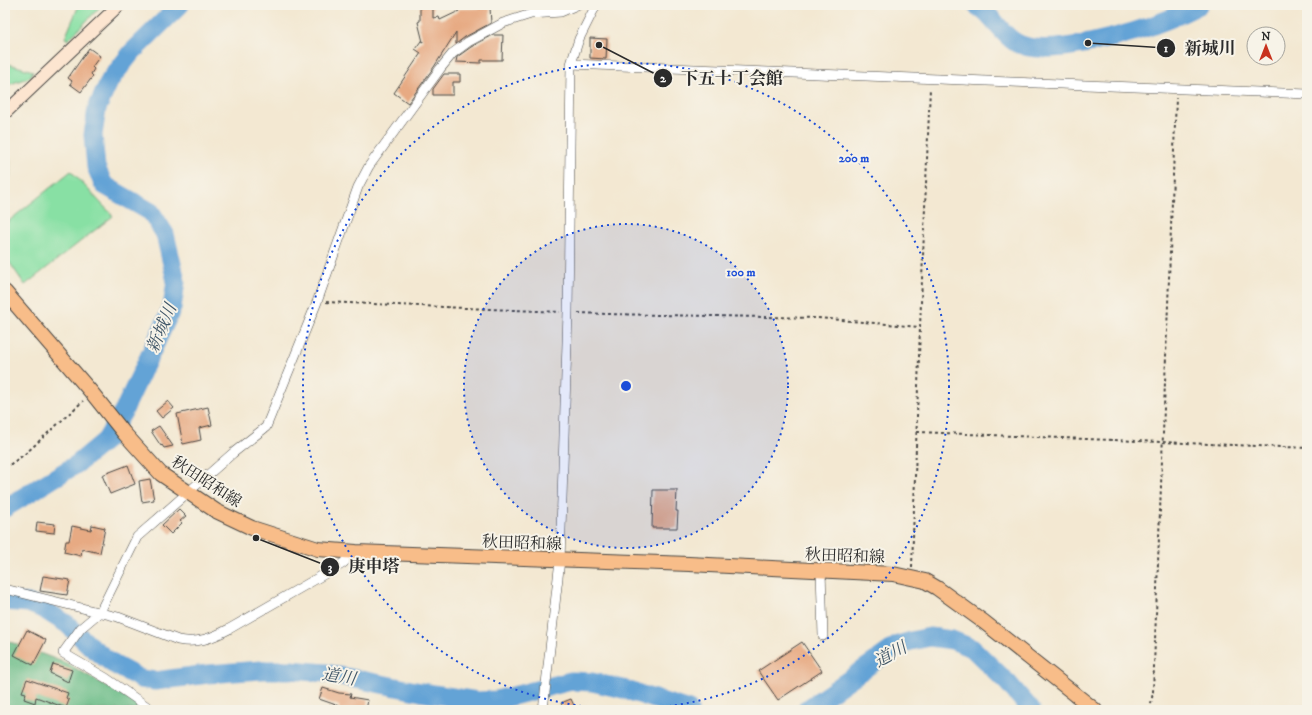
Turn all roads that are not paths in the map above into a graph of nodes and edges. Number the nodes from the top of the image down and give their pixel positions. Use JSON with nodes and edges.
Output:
{"nodes":[{"id":1,"x":119,"y":5,"type":"edge"},
{"id":2,"x":577,"y":5,"type":"edge"},
{"id":3,"x":596,"y":5,"type":"edge"},
{"id":4,"x":571,"y":64,"type":"junction"},
{"id":5,"x":1307,"y":94,"type":"edge"},
{"id":6,"x":5,"y":113,"type":"edge"},
{"id":7,"x":5,"y":292,"type":"edge"},
{"id":8,"x":189,"y":493,"type":"junction"},
{"id":9,"x":356,"y":552,"type":"junction"},
{"id":10,"x":560,"y":560,"type":"junction"},
{"id":11,"x":821,"y":571,"type":"junction"},
{"id":12,"x":5,"y":589,"type":"edge"},
{"id":13,"x":100,"y":612,"type":"junction"},
{"id":14,"x":823,"y":636,"type":"dead end"},
{"id":15,"x":152,"y":710,"type":"edge"},
{"id":16,"x":543,"y":710,"type":"edge"},
{"id":17,"x":1095,"y":710,"type":"edge"}],
"edges":[{"from":1,"to":6,"type":"main road"},
{"from":2,"to":8,"type":"street"},
{"from":3,"to":4,"type":"street"},
{"from":4,"to":5,"type":"street"},
{"from":4,"to":10,"type":"street"},
{"from":7,"to":8,"type":"main road","name":"秋田昭和線"},
{"from":8,"to":9,"type":"main road","name":"秋田昭和線"},
{"from":8,"to":13,"type":"street"},
{"from":9,"to":10,"type":"main road","name":"秋田昭和線"},
{"from":9,"to":13,"type":"street"},
{"from":10,"to":11,"type":"main road","name":"秋田昭和線"},
{"from":10,"to":16,"type":"street"},
{"from":11,"to":14,"type":"street"},
{"from":11,"to":17,"type":"main road","name":"秋田昭和線"},
{"from":12,"to":13,"type":"street"},
{"from":13,"to":15,"type":"street"}]}
